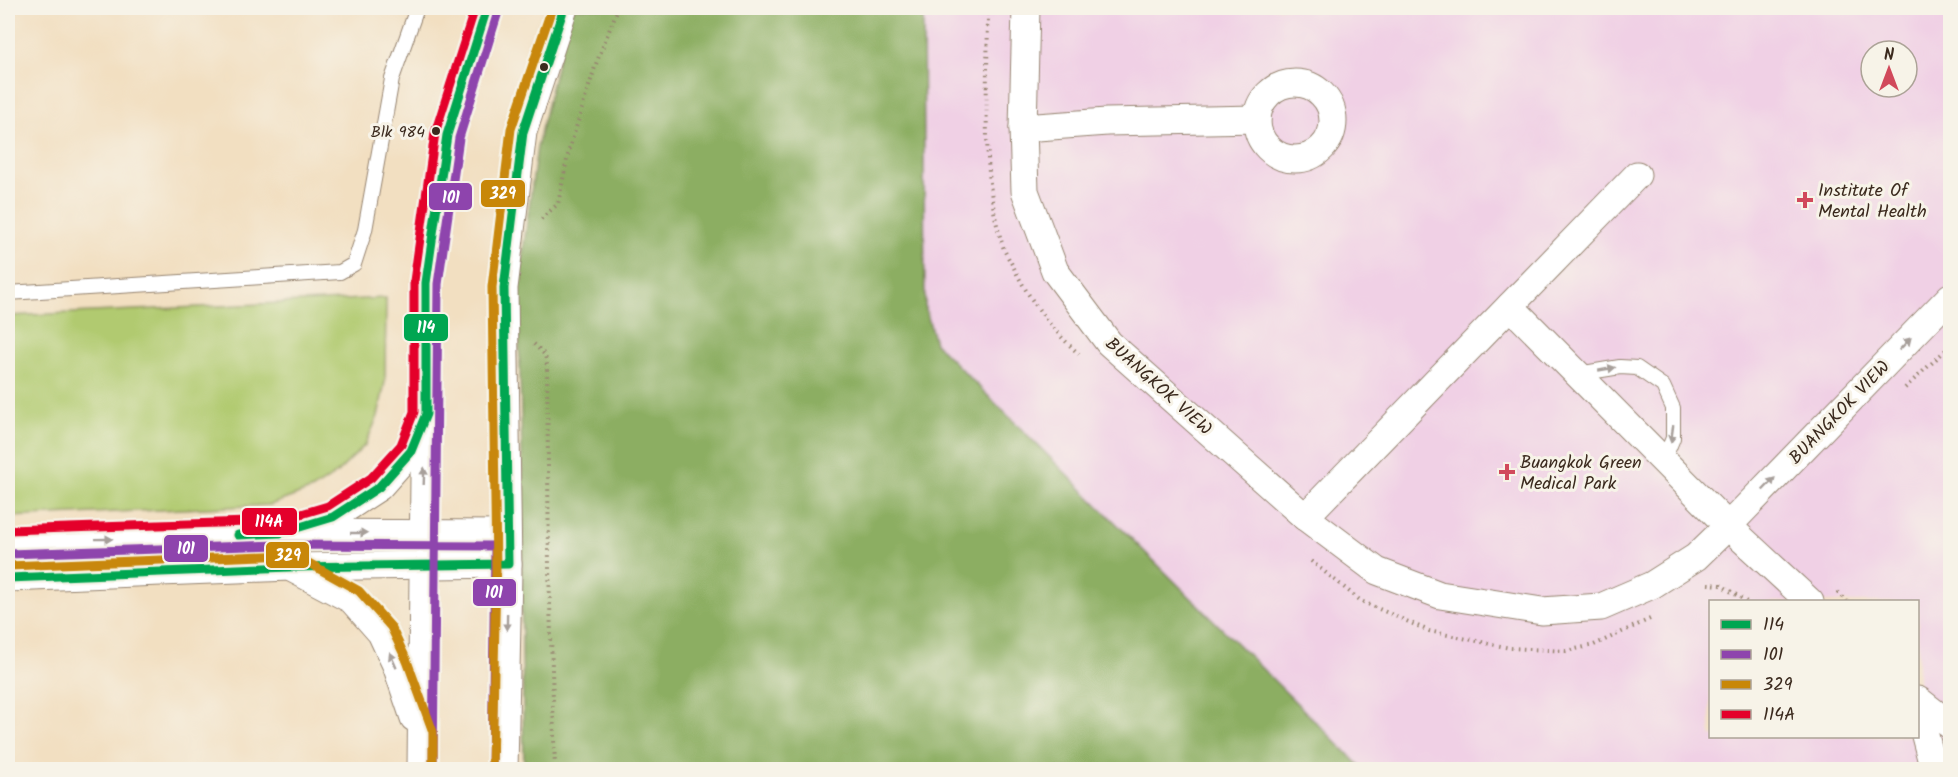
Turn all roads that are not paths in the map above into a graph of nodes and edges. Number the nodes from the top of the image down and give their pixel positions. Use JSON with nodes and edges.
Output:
{"nodes":[{"id":1,"x":417,"y":8,"type":"edge"},
{"id":2,"x":487,"y":8,"type":"edge"},
{"id":3,"x":564,"y":8,"type":"edge"},
{"id":4,"x":1026,"y":8,"type":"edge"},
{"id":5,"x":1257,"y":119,"type":"dead end"},
{"id":6,"x":1023,"y":128,"type":"junction"},
{"id":7,"x":1637,"y":175,"type":"dead end"},
{"id":8,"x":8,"y":293,"type":"edge"},
{"id":9,"x":1950,"y":297,"type":"edge"},
{"id":10,"x":1510,"y":306,"type":"junction"},
{"id":11,"x":1578,"y":374,"type":"junction"},
{"id":12,"x":426,"y":414,"type":"junction"},
{"id":13,"x":1664,"y":460,"type":"junction"},
{"id":14,"x":1305,"y":517,"type":"junction"},
{"id":15,"x":1728,"y":526,"type":"junction"},
{"id":16,"x":280,"y":533,"type":"junction"},
{"id":17,"x":507,"y":534,"type":"junction"},
{"id":18,"x":424,"y":535,"type":"junction"},
{"id":19,"x":137,"y":538,"type":"junction"},
{"id":20,"x":8,"y":542,"type":"edge"},
{"id":21,"x":508,"y":564,"type":"junction"},
{"id":22,"x":424,"y":565,"type":"junction"},
{"id":23,"x":290,"y":567,"type":"junction"},
{"id":24,"x":137,"y":574,"type":"junction"},
{"id":25,"x":8,"y":578,"type":"edge"},
{"id":26,"x":1808,"y":600,"type":"edge"},
{"id":27,"x":1919,"y":702,"type":"edge"},
{"id":28,"x":1919,"y":716,"type":"edge"},
{"id":29,"x":1950,"y":725,"type":"edge"},
{"id":30,"x":421,"y":735,"type":"junction"},
{"id":31,"x":421,"y":770,"type":"edge"},
{"id":32,"x":504,"y":770,"type":"edge"},
{"id":33,"x":1934,"y":770,"type":"edge"}],
"edges":[{"from":1,"to":8,"type":"lane"},
{"from":2,"to":12,"type":"street"},
{"from":3,"to":17,"type":"street"},
{"from":4,"to":6,"type":"street","name":"BUANGKOK VIEW"},
{"from":5,"to":6,"type":"street"},
{"from":6,"to":14,"type":"street","name":"BUANGKOK VIEW"},
{"from":7,"to":10,"type":"street"},
{"from":15,"to":9,"type":"street","name":"BUANGKOK VIEW","one_way":true},
{"from":10,"to":11,"type":"street"},
{"from":10,"to":14,"type":"street"},
{"from":11,"to":13,"type":"street"},
{"from":11,"to":13,"type":"lane","one_way":true},
{"from":12,"to":16,"type":"street"},
{"from":18,"to":12,"type":"street","one_way":true},
{"from":13,"to":15,"type":"street"},
{"from":14,"to":15,"type":"street","name":"BUANGKOK VIEW"},
{"from":15,"to":26,"type":"street"},
{"from":16,"to":18,"type":"street","one_way":true},
{"from":16,"to":19,"type":"street"},
{"from":17,"to":18,"type":"street"},
{"from":17,"to":21,"type":"street"},
{"from":18,"to":22,"type":"street"},
{"from":20,"to":19,"type":"street","one_way":true},
{"from":19,"to":24,"type":"lane"},
{"from":21,"to":22,"type":"street"},
{"from":21,"to":32,"type":"street","one_way":true},
{"from":22,"to":23,"type":"street"},
{"from":22,"to":30,"type":"street"},
{"from":23,"to":24,"type":"street"},
{"from":30,"to":23,"type":"street","one_way":true},
{"from":24,"to":25,"type":"street"},
{"from":27,"to":29,"type":"street"},
{"from":28,"to":33,"type":"street"},
{"from":30,"to":31,"type":"street"}]}
